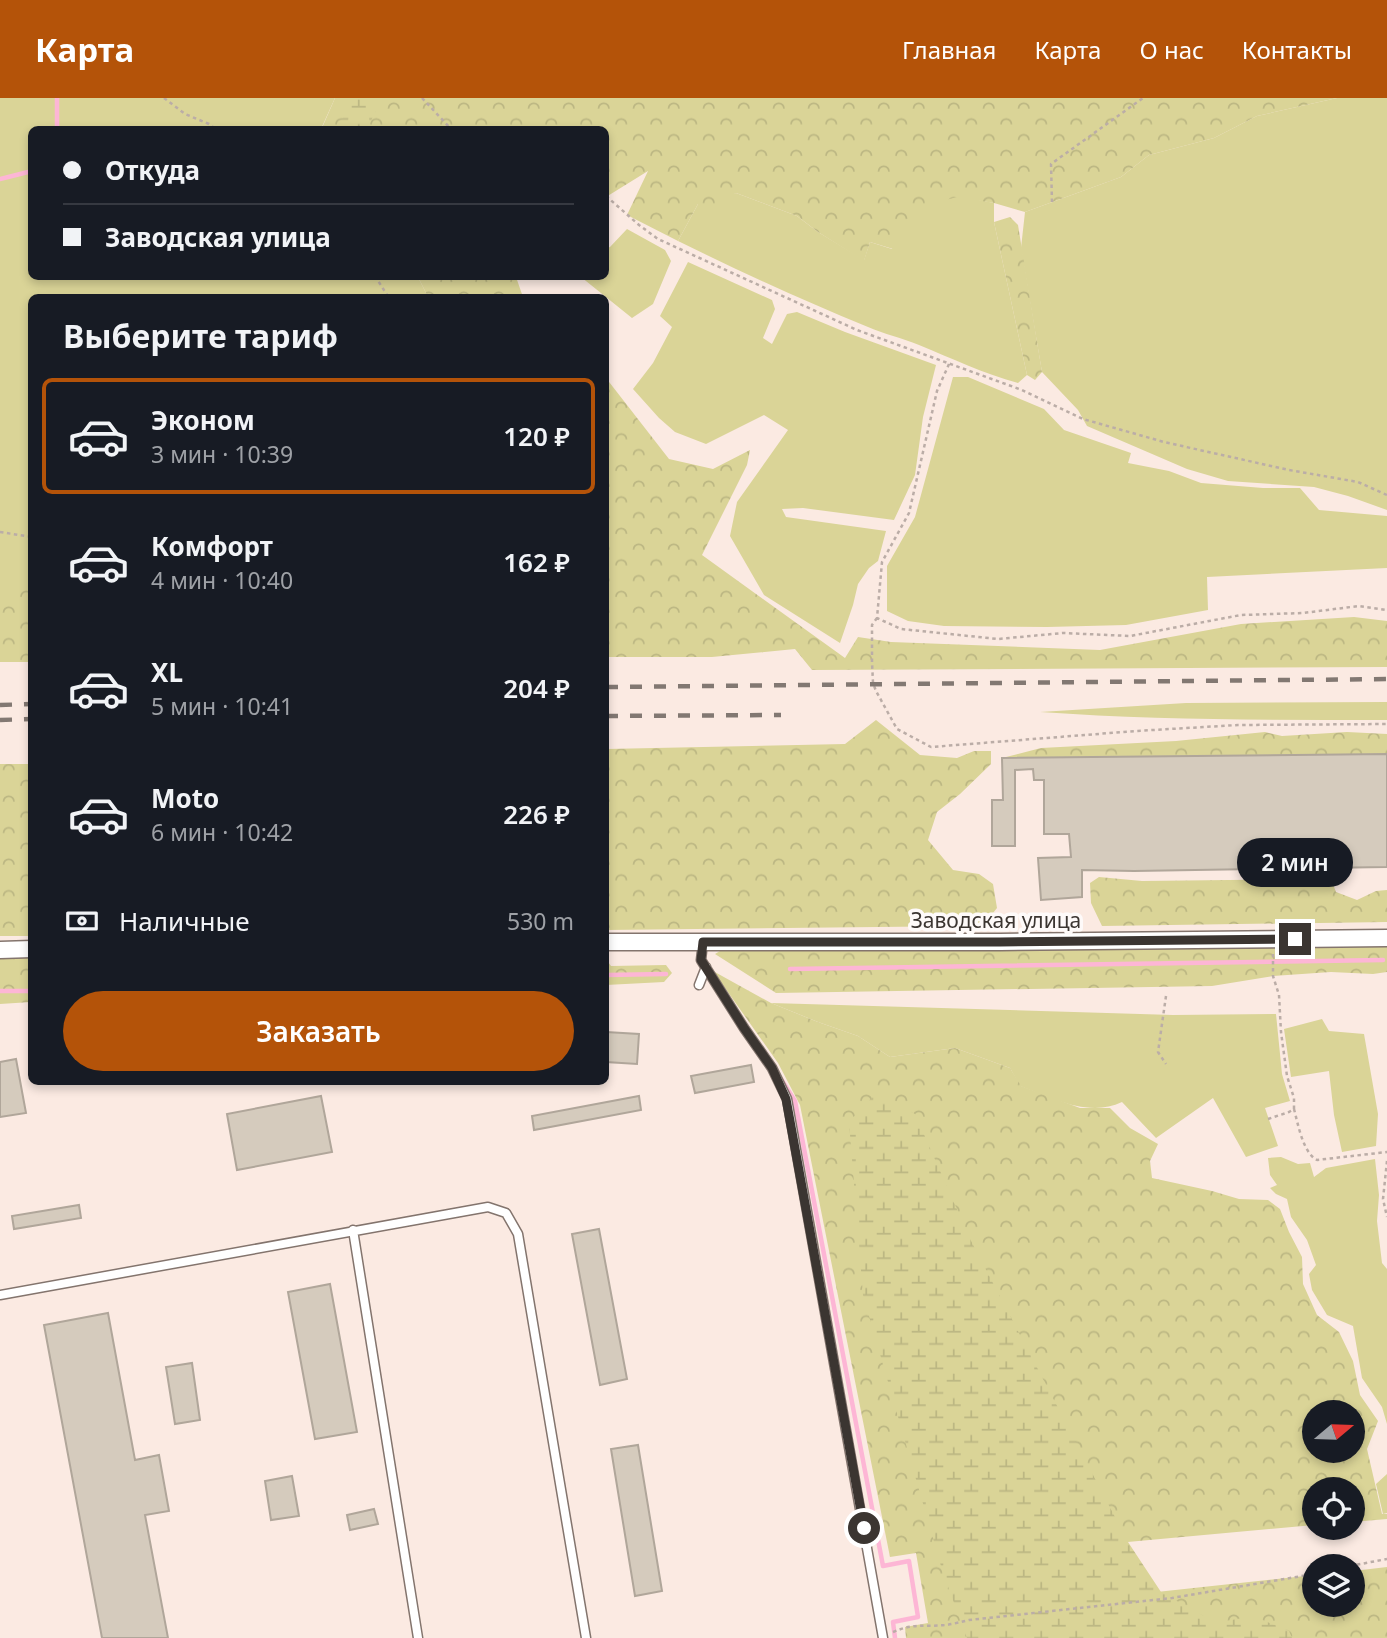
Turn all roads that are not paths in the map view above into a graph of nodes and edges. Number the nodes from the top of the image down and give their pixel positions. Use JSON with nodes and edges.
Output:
{"nodes":[{"id":1,"x":1387,"y":938,"type":"edge"},
{"id":2,"x":703,"y":942,"type":"junction"},
{"id":3,"x":609,"y":943,"type":"edge"},
{"id":4,"x":28,"y":949,"type":"edge"},
{"id":5,"x":0,"y":950,"type":"edge"},
{"id":6,"x":706,"y":967,"type":"junction"},
{"id":7,"x":699,"y":985,"type":"dead end"},
{"id":8,"x":353,"y":1230,"type":"junction"},
{"id":9,"x":0,"y":1295,"type":"edge"},
{"id":10,"x":883,"y":1637,"type":"edge"},
{"id":11,"x":418,"y":1638,"type":"edge"},
{"id":12,"x":586,"y":1638,"type":"edge"}],
"edges":[{"from":1,"to":2,"type":"street","name":"Заводская улица"},
{"from":2,"to":3,"type":"street","name":"Заводская улица"},
{"from":2,"to":6,"type":"lane"},
{"from":4,"to":5,"type":"street"},
{"from":6,"to":7,"type":"lane"},
{"from":6,"to":10,"type":"lane"},
{"from":8,"to":9,"type":"lane"},
{"from":8,"to":11,"type":"lane"},
{"from":8,"to":12,"type":"lane"}]}
